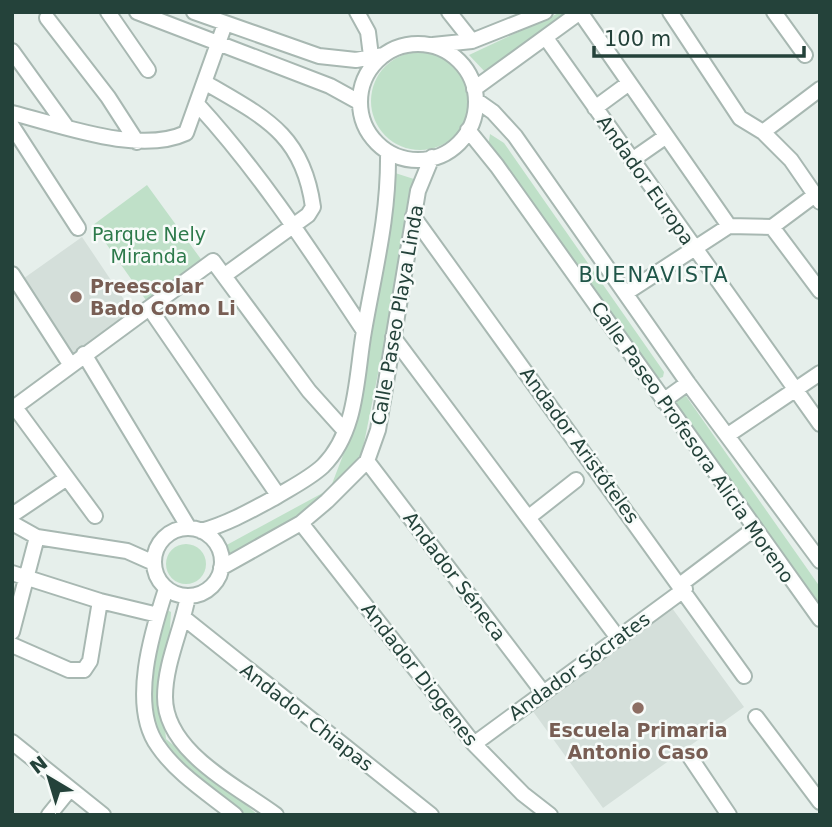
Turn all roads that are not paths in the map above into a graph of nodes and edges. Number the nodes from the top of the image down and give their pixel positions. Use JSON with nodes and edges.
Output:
{"nodes":[{"id":1,"x":108,"y":12,"type":"edge"},
{"id":2,"x":137,"y":12,"type":"edge"},
{"id":3,"x":194,"y":12,"type":"edge"},
{"id":4,"x":357,"y":12,"type":"edge"},
{"id":5,"x":449,"y":12,"type":"edge"},
{"id":6,"x":545,"y":12,"type":"edge"},
{"id":7,"x":580,"y":12,"type":"edge"},
{"id":8,"x":670,"y":12,"type":"edge"},
{"id":9,"x":774,"y":12,"type":"edge"},
{"id":10,"x":47,"y":18,"type":"dead end"},
{"id":11,"x":225,"y":24,"type":"junction"},
{"id":12,"x":546,"y":38,"type":"junction"},
{"id":13,"x":472,"y":41,"type":"junction"},
{"id":14,"x":218,"y":43,"type":"junction"},
{"id":15,"x":432,"y":45,"type":"junction"},
{"id":16,"x":12,"y":51,"type":"edge"},
{"id":17,"x":377,"y":55,"type":"junction"},
{"id":18,"x":805,"y":55,"type":"dead end"},
{"id":19,"x":148,"y":70,"type":"dead end"},
{"id":20,"x":206,"y":83,"type":"junction"},
{"id":21,"x":629,"y":83,"type":"junction"},
{"id":22,"x":820,"y":89,"type":"edge"},
{"id":23,"x":475,"y":95,"type":"junction"},
{"id":24,"x":359,"y":102,"type":"junction"},
{"id":25,"x":198,"y":105,"type":"junction"},
{"id":26,"x":595,"y":108,"type":"junction"},
{"id":27,"x":12,"y":113,"type":"edge"},
{"id":28,"x":12,"y":126,"type":"edge"},
{"id":29,"x":66,"y":126,"type":"junction"},
{"id":30,"x":468,"y":130,"type":"junction"},
{"id":31,"x":763,"y":132,"type":"junction"},
{"id":32,"x":665,"y":136,"type":"junction"},
{"id":33,"x":137,"y":142,"type":"junction"},
{"id":34,"x":388,"y":152,"type":"junction"},
{"id":35,"x":432,"y":158,"type":"junction"},
{"id":36,"x":632,"y":160,"type":"junction"},
{"id":37,"x":817,"y":199,"type":"edge"},
{"id":38,"x":413,"y":216,"type":"junction"},
{"id":39,"x":293,"y":225,"type":"junction"},
{"id":40,"x":729,"y":226,"type":"junction"},
{"id":41,"x":772,"y":227,"type":"junction"},
{"id":42,"x":78,"y":228,"type":"dead end"},
{"id":43,"x":695,"y":250,"type":"junction"},
{"id":44,"x":12,"y":274,"type":"edge"},
{"id":45,"x":225,"y":275,"type":"junction"},
{"id":46,"x":820,"y":291,"type":"edge"},
{"id":47,"x":626,"y":293,"type":"junction"},
{"id":48,"x":150,"y":309,"type":"junction"},
{"id":49,"x":364,"y":331,"type":"junction"},
{"id":50,"x":393,"y":337,"type":"junction"},
{"id":51,"x":84,"y":354,"type":"junction"},
{"id":52,"x":70,"y":364,"type":"junction"},
{"id":53,"x":820,"y":373,"type":"edge"},
{"id":54,"x":688,"y":383,"type":"junction"},
{"id":55,"x":795,"y":391,"type":"junction"},
{"id":56,"x":663,"y":401,"type":"junction"},
{"id":57,"x":13,"y":407,"type":"edge"},
{"id":58,"x":820,"y":424,"type":"edge"},
{"id":59,"x":345,"y":431,"type":"junction"},
{"id":60,"x":728,"y":435,"type":"junction"},
{"id":61,"x":367,"y":461,"type":"junction"},
{"id":62,"x":67,"y":478,"type":"junction"},
{"id":63,"x":576,"y":480,"type":"dead end"},
{"id":64,"x":278,"y":495,"type":"junction"},
{"id":65,"x":95,"y":516,"type":"dead end"},
{"id":66,"x":15,"y":517,"type":"edge"},
{"id":67,"x":529,"y":517,"type":"junction"},
{"id":68,"x":301,"y":523,"type":"junction"},
{"id":69,"x":754,"y":529,"type":"junction"},
{"id":70,"x":195,"y":530,"type":"junction"},
{"id":71,"x":37,"y":537,"type":"junction"},
{"id":72,"x":165,"y":537,"type":"junction"},
{"id":73,"x":127,"y":551,"type":"junction"},
{"id":74,"x":820,"y":561,"type":"edge"},
{"id":75,"x":154,"y":563,"type":"junction"},
{"id":76,"x":221,"y":568,"type":"junction"},
{"id":77,"x":12,"y":573,"type":"edge"},
{"id":78,"x":28,"y":578,"type":"junction"},
{"id":79,"x":682,"y":587,"type":"junction"},
{"id":80,"x":166,"y":589,"type":"junction"},
{"id":81,"x":188,"y":596,"type":"junction"},
{"id":82,"x":100,"y":601,"type":"junction"},
{"id":83,"x":158,"y":615,"type":"junction"},
{"id":84,"x":184,"y":618,"type":"junction"},
{"id":85,"x":820,"y":619,"type":"edge"},
{"id":86,"x":12,"y":632,"type":"edge"},
{"id":87,"x":618,"y":638,"type":"junction"},
{"id":88,"x":12,"y":645,"type":"edge"},
{"id":89,"x":744,"y":676,"type":"dead end"},
{"id":90,"x":542,"y":691,"type":"junction"},
{"id":91,"x":756,"y":717,"type":"dead end"},
{"id":92,"x":12,"y":742,"type":"edge"},
{"id":93,"x":474,"y":744,"type":"junction"},
{"id":94,"x":690,"y":757,"type":"dead end"},
{"id":95,"x":70,"y":789,"type":"junction"},
{"id":96,"x":820,"y":802,"type":"edge"},
{"id":97,"x":49,"y":815,"type":"edge"},
{"id":98,"x":103,"y":815,"type":"edge"},
{"id":99,"x":235,"y":815,"type":"edge"},
{"id":100,"x":276,"y":815,"type":"edge"},
{"id":101,"x":431,"y":815,"type":"edge"},
{"id":102,"x":550,"y":815,"type":"edge"},
{"id":103,"x":729,"y":815,"type":"edge"}],
"edges":[{"from":1,"to":19,"type":"street"},
{"from":2,"to":14,"type":"street"},
{"from":3,"to":11,"type":"street"},
{"from":4,"to":17,"type":"street"},
{"from":5,"to":13,"type":"street"},
{"from":6,"to":13,"type":"street"},
{"from":7,"to":12,"type":"street"},
{"from":7,"to":21,"type":"street"},
{"from":8,"to":31,"type":"street"},
{"from":9,"to":18,"type":"street"},
{"from":10,"to":33,"type":"street"},
{"from":11,"to":14,"type":"street"},
{"from":11,"to":17,"type":"street"},
{"from":12,"to":23,"type":"street"},
{"from":12,"to":26,"type":"street","name":"Andador Europa"},
{"from":13,"to":15,"type":"street"},
{"from":14,"to":20,"type":"street"},
{"from":14,"to":24,"type":"street"},
{"from":15,"to":17,"type":"street"},
{"from":15,"to":23,"type":"street"},
{"from":16,"to":29,"type":"street"},
{"from":17,"to":24,"type":"street"},
{"from":20,"to":25,"type":"street"},
{"from":20,"to":39,"type":"street"},
{"from":21,"to":26,"type":"street"},
{"from":21,"to":32,"type":"street"},
{"from":22,"to":31,"type":"street"},
{"from":23,"to":30,"type":"street"},
{"from":23,"to":47,"type":"street","name":"Calle Paseo Profesora Alicia Moreno"},
{"from":24,"to":34,"type":"street"},
{"from":25,"to":33,"type":"street"},
{"from":25,"to":39,"type":"street"},
{"from":26,"to":36,"type":"street","name":"Andador Europa"},
{"from":27,"to":29,"type":"street"},
{"from":28,"to":42,"type":"street"},
{"from":29,"to":33,"type":"street"},
{"from":30,"to":35,"type":"street"},
{"from":30,"to":56,"type":"street","name":"Calle Paseo Profesora Alicia Moreno"},
{"from":31,"to":37,"type":"street"},
{"from":32,"to":36,"type":"street"},
{"from":32,"to":40,"type":"street"},
{"from":34,"to":35,"type":"street"},
{"from":34,"to":49,"type":"street","name":"Calle Paseo Playa Linda"},
{"from":35,"to":38,"type":"street","name":"Calle Paseo Playa Linda"},
{"from":36,"to":43,"type":"street","name":"Andador Europa"},
{"from":37,"to":41,"type":"street"},
{"from":38,"to":50,"type":"street","name":"Calle Paseo Playa Linda"},
{"from":38,"to":79,"type":"street","name":"Andador Aristóteles"},
{"from":39,"to":45,"type":"street"},
{"from":39,"to":49,"type":"street"},
{"from":40,"to":41,"type":"street"},
{"from":40,"to":43,"type":"street"},
{"from":41,"to":46,"type":"street"},
{"from":43,"to":47,"type":"street"},
{"from":43,"to":55,"type":"street","name":"Andador Europa"},
{"from":44,"to":52,"type":"street"},
{"from":45,"to":48,"type":"street"},
{"from":45,"to":59,"type":"street"},
{"from":47,"to":54,"type":"street","name":"Calle Paseo Profesora Alicia Moreno"},
{"from":48,"to":51,"type":"street"},
{"from":48,"to":64,"type":"street"},
{"from":49,"to":59,"type":"street","name":"Calle Paseo Playa Linda"},
{"from":50,"to":61,"type":"street","name":"Calle Paseo Playa Linda"},
{"from":50,"to":67,"type":"street"},
{"from":51,"to":52,"type":"street"},
{"from":51,"to":70,"type":"street"},
{"from":52,"to":57,"type":"street"},
{"from":53,"to":55,"type":"street"},
{"from":54,"to":56,"type":"street"},
{"from":54,"to":60,"type":"street","name":"Calle Paseo Profesora Alicia Moreno"},
{"from":55,"to":58,"type":"street","name":"Andador Europa"},
{"from":55,"to":60,"type":"street"},
{"from":56,"to":69,"type":"street","name":"Calle Paseo Profesora Alicia Moreno"},
{"from":57,"to":62,"type":"street"},
{"from":59,"to":64,"type":"street","name":"Calle Paseo Playa Linda"},
{"from":60,"to":74,"type":"street","name":"Calle Paseo Profesora Alicia Moreno"},
{"from":61,"to":68,"type":"street","name":"Calle Paseo Playa Linda"},
{"from":61,"to":90,"type":"street","name":"Andador Séneca"},
{"from":62,"to":65,"type":"street"},
{"from":62,"to":66,"type":"street"},
{"from":63,"to":67,"type":"street"},
{"from":64,"to":70,"type":"street","name":"Calle Paseo Playa Linda"},
{"from":66,"to":71,"type":"street"},
{"from":67,"to":87,"type":"street"},
{"from":68,"to":76,"type":"street","name":"Calle Paseo Playa Linda"},
{"from":68,"to":93,"type":"street","name":"Andador Diogenes"},
{"from":69,"to":79,"type":"street","name":"Andador Sócrates"},
{"from":69,"to":85,"type":"street","name":"Calle Paseo Profesora Alicia Moreno"},
{"from":70,"to":72,"type":"street"},
{"from":70,"to":76,"type":"street"},
{"from":71,"to":73,"type":"street"},
{"from":71,"to":78,"type":"street"},
{"from":72,"to":73,"type":"street"},
{"from":72,"to":75,"type":"street"},
{"from":73,"to":75,"type":"street"},
{"from":75,"to":80,"type":"street"},
{"from":76,"to":81,"type":"street"},
{"from":77,"to":78,"type":"street"},
{"from":78,"to":82,"type":"street"},
{"from":78,"to":86,"type":"street"},
{"from":79,"to":87,"type":"street","name":"Andador Sócrates"},
{"from":79,"to":89,"type":"street","name":"Andador Aristóteles"},
{"from":80,"to":81,"type":"street"},
{"from":80,"to":83,"type":"street"},
{"from":81,"to":84,"type":"street"},
{"from":82,"to":83,"type":"street"},
{"from":82,"to":88,"type":"street"},
{"from":83,"to":99,"type":"street"},
{"from":84,"to":100,"type":"street"},
{"from":84,"to":101,"type":"street","name":"Andador Chiapas"},
{"from":87,"to":90,"type":"street","name":"Andador Sócrates"},
{"from":90,"to":93,"type":"street","name":"Andador Sócrates"},
{"from":91,"to":96,"type":"street"},
{"from":92,"to":95,"type":"street"},
{"from":93,"to":102,"type":"street","name":"Andador Diogenes"},
{"from":94,"to":103,"type":"street"},
{"from":95,"to":97,"type":"street"},
{"from":95,"to":98,"type":"street"}]}
